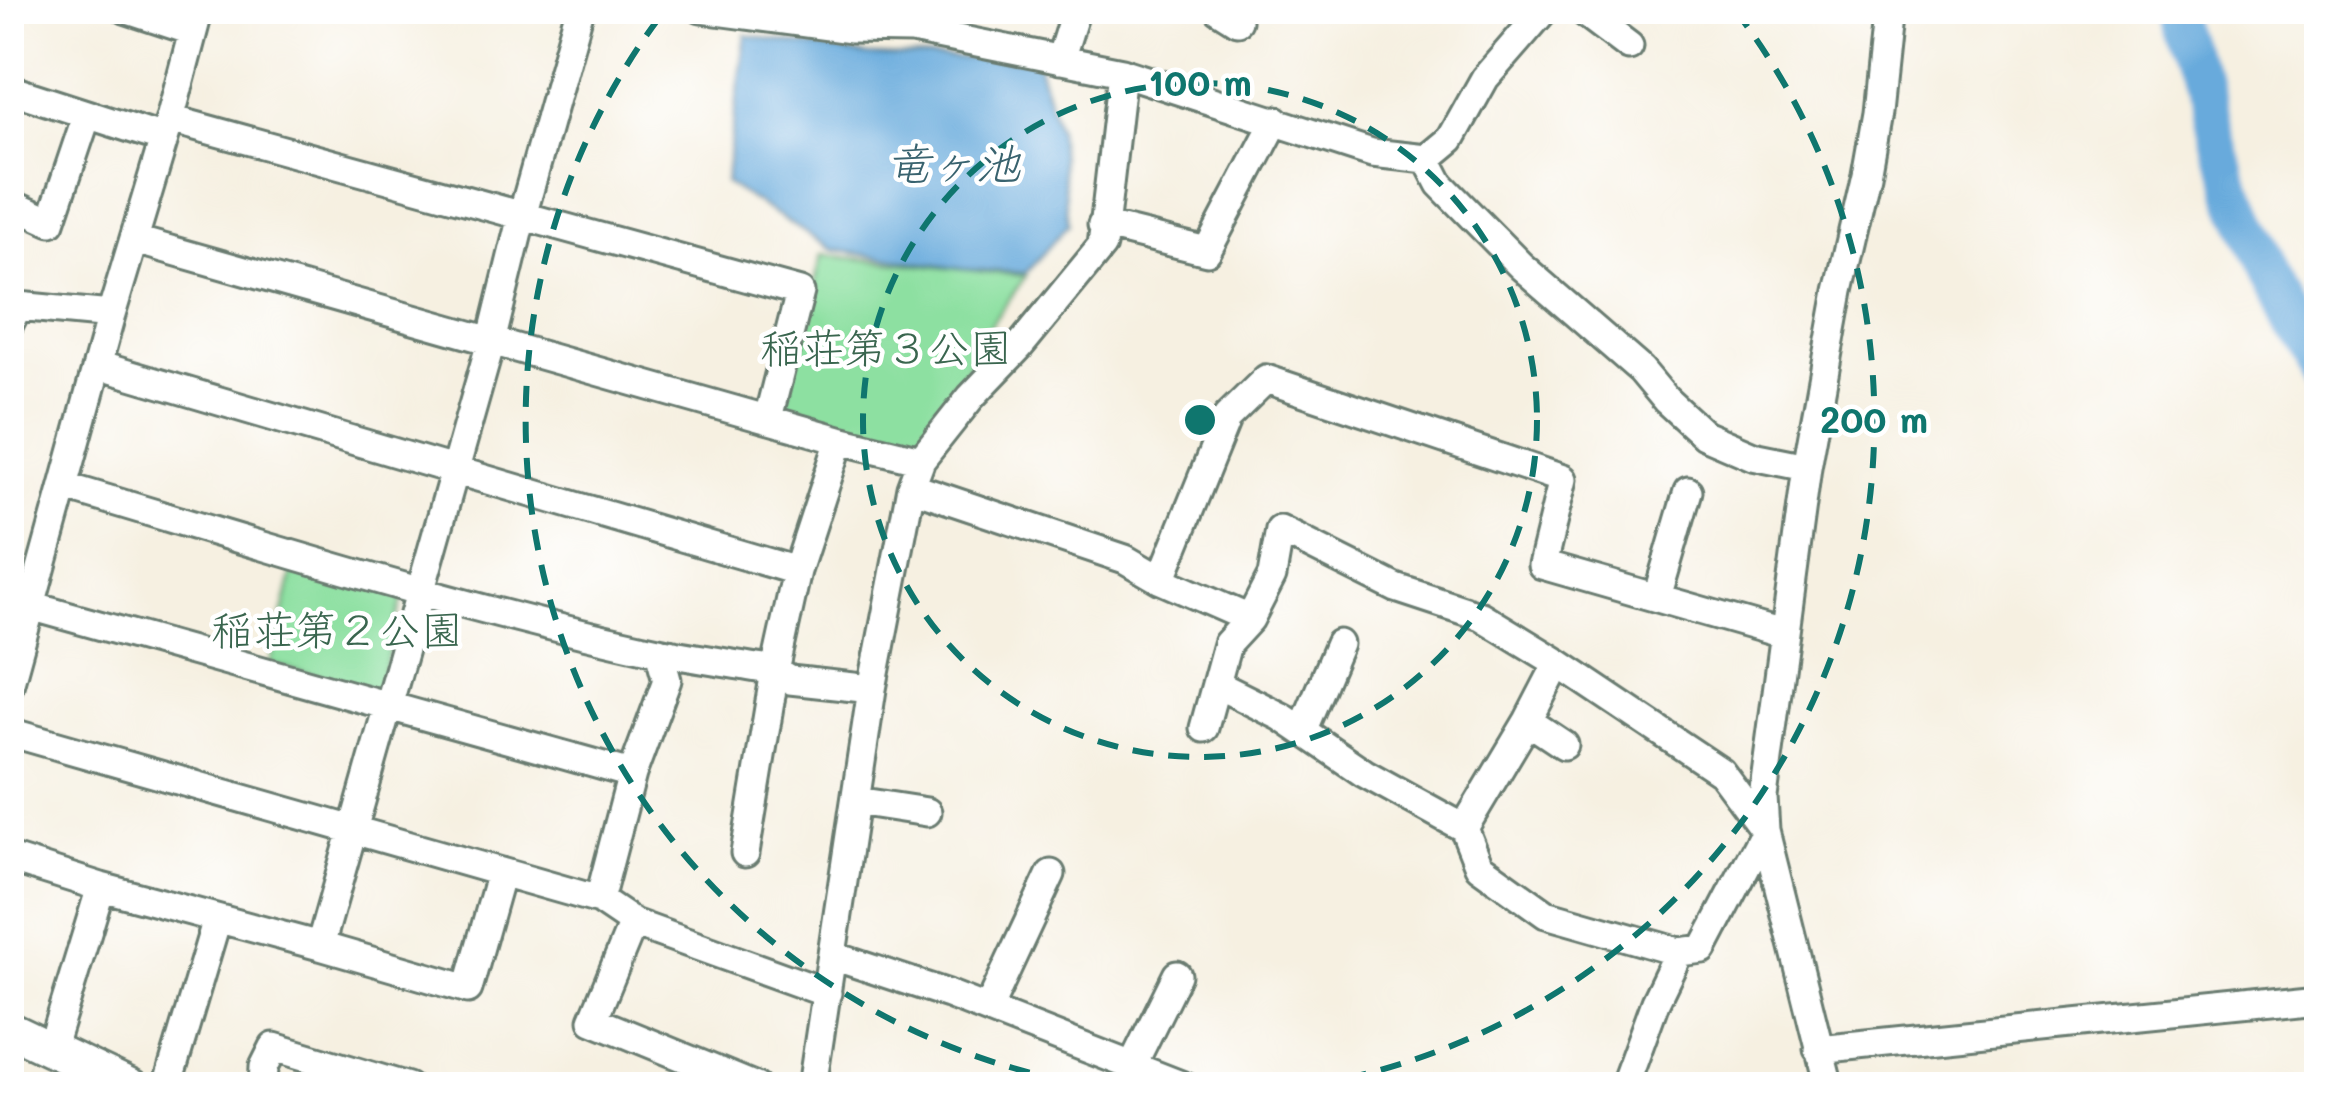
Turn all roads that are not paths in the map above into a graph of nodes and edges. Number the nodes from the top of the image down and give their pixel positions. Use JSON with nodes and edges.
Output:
{"nodes":[{"id":1,"x":125,"y":9,"type":"edge"},
{"id":2,"x":580,"y":9,"type":"edge"},
{"id":3,"x":1076,"y":9,"type":"edge"},
{"id":4,"x":1545,"y":9,"type":"edge"},
{"id":5,"x":1580,"y":9,"type":"edge"},
{"id":6,"x":1888,"y":9,"type":"edge"},
{"id":7,"x":707,"y":10,"type":"edge"},
{"id":8,"x":852,"y":19,"type":"edge"},
{"id":9,"x":195,"y":20,"type":"edge"},
{"id":10,"x":1629,"y":46,"type":"dead end"},
{"id":11,"x":1060,"y":60,"type":"junction"},
{"id":12,"x":1122,"y":72,"type":"junction"},
{"id":13,"x":9,"y":89,"type":"edge"},
{"id":14,"x":87,"y":115,"type":"junction"},
{"id":15,"x":1276,"y":120,"type":"junction"},
{"id":16,"x":167,"y":129,"type":"junction"},
{"id":17,"x":1427,"y":159,"type":"junction"},
{"id":18,"x":9,"y":203,"type":"edge"},
{"id":19,"x":522,"y":216,"type":"junction"},
{"id":20,"x":1102,"y":225,"type":"junction"},
{"id":21,"x":134,"y":240,"type":"junction"},
{"id":22,"x":12,"y":310,"type":"edge"},
{"id":23,"x":111,"y":315,"type":"junction"},
{"id":24,"x":491,"y":342,"type":"junction"},
{"id":25,"x":97,"y":365,"type":"junction"},
{"id":26,"x":768,"y":418,"type":"junction"},
{"id":27,"x":840,"y":440,"type":"junction"},
{"id":28,"x":921,"y":460,"type":"junction"},
{"id":29,"x":1807,"y":466,"type":"junction"},
{"id":30,"x":455,"y":471,"type":"junction"},
{"id":31,"x":66,"y":487,"type":"junction"},
{"id":32,"x":911,"y":487,"type":"junction"},
{"id":33,"x":1688,"y":490,"type":"dead end"},
{"id":34,"x":797,"y":572,"type":"junction"},
{"id":35,"x":1162,"y":580,"type":"junction"},
{"id":36,"x":419,"y":591,"type":"junction"},
{"id":37,"x":1657,"y":597,"type":"junction"},
{"id":38,"x":20,"y":603,"type":"edge"},
{"id":39,"x":1250,"y":619,"type":"junction"},
{"id":40,"x":1783,"y":634,"type":"junction"},
{"id":41,"x":1339,"y":644,"type":"dead end"},
{"id":42,"x":659,"y":651,"type":"junction"},
{"id":43,"x":1558,"y":663,"type":"junction"},
{"id":44,"x":776,"y":671,"type":"junction"},
{"id":45,"x":1216,"y":684,"type":"junction"},
{"id":46,"x":9,"y":686,"type":"edge"},
{"id":47,"x":872,"y":689,"type":"junction"},
{"id":48,"x":388,"y":708,"type":"junction"},
{"id":49,"x":1528,"y":721,"type":"junction"},
{"id":50,"x":1204,"y":728,"type":"dead end"},
{"id":51,"x":1303,"y":729,"type":"junction"},
{"id":52,"x":9,"y":732,"type":"edge"},
{"id":53,"x":1564,"y":745,"type":"dead end"},
{"id":54,"x":632,"y":775,"type":"junction"},
{"id":55,"x":856,"y":801,"type":"junction"},
{"id":56,"x":927,"y":812,"type":"dead end"},
{"id":57,"x":1464,"y":828,"type":"junction"},
{"id":58,"x":351,"y":831,"type":"junction"},
{"id":59,"x":1765,"y":831,"type":"junction"},
{"id":60,"x":739,"y":835,"type":"dead end"},
{"id":61,"x":9,"y":858,"type":"edge"},
{"id":62,"x":501,"y":872,"type":"junction"},
{"id":63,"x":101,"y":887,"type":"junction"},
{"id":64,"x":1050,"y":892,"type":"dead end"},
{"id":65,"x":599,"y":900,"type":"junction"},
{"id":66,"x":217,"y":919,"type":"junction"},
{"id":67,"x":633,"y":923,"type":"junction"},
{"id":68,"x":320,"y":946,"type":"junction"},
{"id":69,"x":1679,"y":952,"type":"junction"},
{"id":70,"x":832,"y":956,"type":"junction"},
{"id":71,"x":1177,"y":975,"type":"dead end"},
{"id":72,"x":827,"y":993,"type":"junction"},
{"id":73,"x":2319,"y":998,"type":"edge"},
{"id":74,"x":988,"y":1010,"type":"junction"},
{"id":75,"x":9,"y":1029,"type":"edge"},
{"id":76,"x":52,"y":1047,"type":"junction"},
{"id":77,"x":1817,"y":1048,"type":"junction"},
{"id":78,"x":1132,"y":1066,"type":"junction"},
{"id":79,"x":131,"y":1087,"type":"edge"},
{"id":80,"x":167,"y":1087,"type":"edge"},
{"id":81,"x":263,"y":1087,"type":"edge"},
{"id":82,"x":408,"y":1087,"type":"edge"},
{"id":83,"x":756,"y":1087,"type":"edge"},
{"id":84,"x":812,"y":1087,"type":"edge"},
{"id":85,"x":1186,"y":1087,"type":"edge"},
{"id":86,"x":1624,"y":1087,"type":"edge"},
{"id":87,"x":1829,"y":1087,"type":"edge"}],
"edges":[{"from":1,"to":9,"type":"street"},
{"from":2,"to":19,"type":"street"},
{"from":3,"to":11,"type":"street"},
{"from":4,"to":17,"type":"street"},
{"from":5,"to":10,"type":"street"},
{"from":6,"to":29,"type":"street"},
{"from":7,"to":8,"type":"street"},
{"from":8,"to":11,"type":"street"},
{"from":9,"to":16,"type":"street"},
{"from":11,"to":12,"type":"street"},
{"from":12,"to":15,"type":"street"},
{"from":12,"to":20,"type":"street"},
{"from":13,"to":14,"type":"street"},
{"from":14,"to":16,"type":"street"},
{"from":14,"to":18,"type":"street"},
{"from":15,"to":17,"type":"street"},
{"from":15,"to":20,"type":"street"},
{"from":16,"to":19,"type":"street"},
{"from":16,"to":21,"type":"street"},
{"from":17,"to":29,"type":"street"},
{"from":19,"to":24,"type":"street"},
{"from":19,"to":26,"type":"street"},
{"from":20,"to":28,"type":"street"},
{"from":21,"to":23,"type":"street"},
{"from":21,"to":24,"type":"street"},
{"from":22,"to":23,"type":"street"},
{"from":23,"to":25,"type":"street"},
{"from":24,"to":26,"type":"street"},
{"from":24,"to":30,"type":"street"},
{"from":25,"to":30,"type":"street"},
{"from":25,"to":31,"type":"street"},
{"from":26,"to":27,"type":"street"},
{"from":27,"to":28,"type":"street"},
{"from":27,"to":34,"type":"street"},
{"from":28,"to":32,"type":"street"},
{"from":29,"to":40,"type":"street"},
{"from":30,"to":34,"type":"street"},
{"from":30,"to":36,"type":"street"},
{"from":31,"to":36,"type":"street"},
{"from":31,"to":38,"type":"street"},
{"from":32,"to":35,"type":"street"},
{"from":32,"to":47,"type":"street"},
{"from":33,"to":37,"type":"street"},
{"from":34,"to":44,"type":"street"},
{"from":35,"to":37,"type":"street"},
{"from":35,"to":39,"type":"street"},
{"from":36,"to":42,"type":"street"},
{"from":36,"to":48,"type":"street"},
{"from":37,"to":40,"type":"street"},
{"from":38,"to":46,"type":"street"},
{"from":38,"to":48,"type":"street"},
{"from":39,"to":43,"type":"street"},
{"from":39,"to":45,"type":"street"},
{"from":40,"to":59,"type":"street"},
{"from":41,"to":51,"type":"street"},
{"from":42,"to":44,"type":"street"},
{"from":42,"to":54,"type":"street"},
{"from":43,"to":49,"type":"street"},
{"from":43,"to":59,"type":"street"},
{"from":44,"to":47,"type":"street"},
{"from":44,"to":60,"type":"street"},
{"from":45,"to":50,"type":"street"},
{"from":45,"to":51,"type":"street"},
{"from":47,"to":55,"type":"street"},
{"from":48,"to":54,"type":"street"},
{"from":48,"to":58,"type":"street"},
{"from":49,"to":53,"type":"street"},
{"from":49,"to":57,"type":"street"},
{"from":51,"to":57,"type":"street"},
{"from":52,"to":58,"type":"street"},
{"from":54,"to":65,"type":"street"},
{"from":55,"to":56,"type":"street"},
{"from":55,"to":70,"type":"street"},
{"from":57,"to":69,"type":"street"},
{"from":58,"to":62,"type":"street"},
{"from":58,"to":68,"type":"street"},
{"from":59,"to":69,"type":"street"},
{"from":59,"to":77,"type":"street"},
{"from":61,"to":63,"type":"street"},
{"from":62,"to":65,"type":"street"},
{"from":62,"to":68,"type":"street"},
{"from":63,"to":66,"type":"street"},
{"from":63,"to":76,"type":"street"},
{"from":64,"to":74,"type":"street"},
{"from":65,"to":67,"type":"street"},
{"from":66,"to":68,"type":"street"},
{"from":66,"to":80,"type":"street"},
{"from":67,"to":72,"type":"street"},
{"from":67,"to":83,"type":"street"},
{"from":69,"to":86,"type":"street"},
{"from":70,"to":72,"type":"street"},
{"from":70,"to":74,"type":"street"},
{"from":71,"to":78,"type":"street"},
{"from":72,"to":84,"type":"street"},
{"from":73,"to":77,"type":"street"},
{"from":74,"to":78,"type":"street"},
{"from":75,"to":76,"type":"street"},
{"from":76,"to":79,"type":"street"},
{"from":77,"to":87,"type":"street"},
{"from":78,"to":85,"type":"street"},
{"from":81,"to":82,"type":"street"}]}
